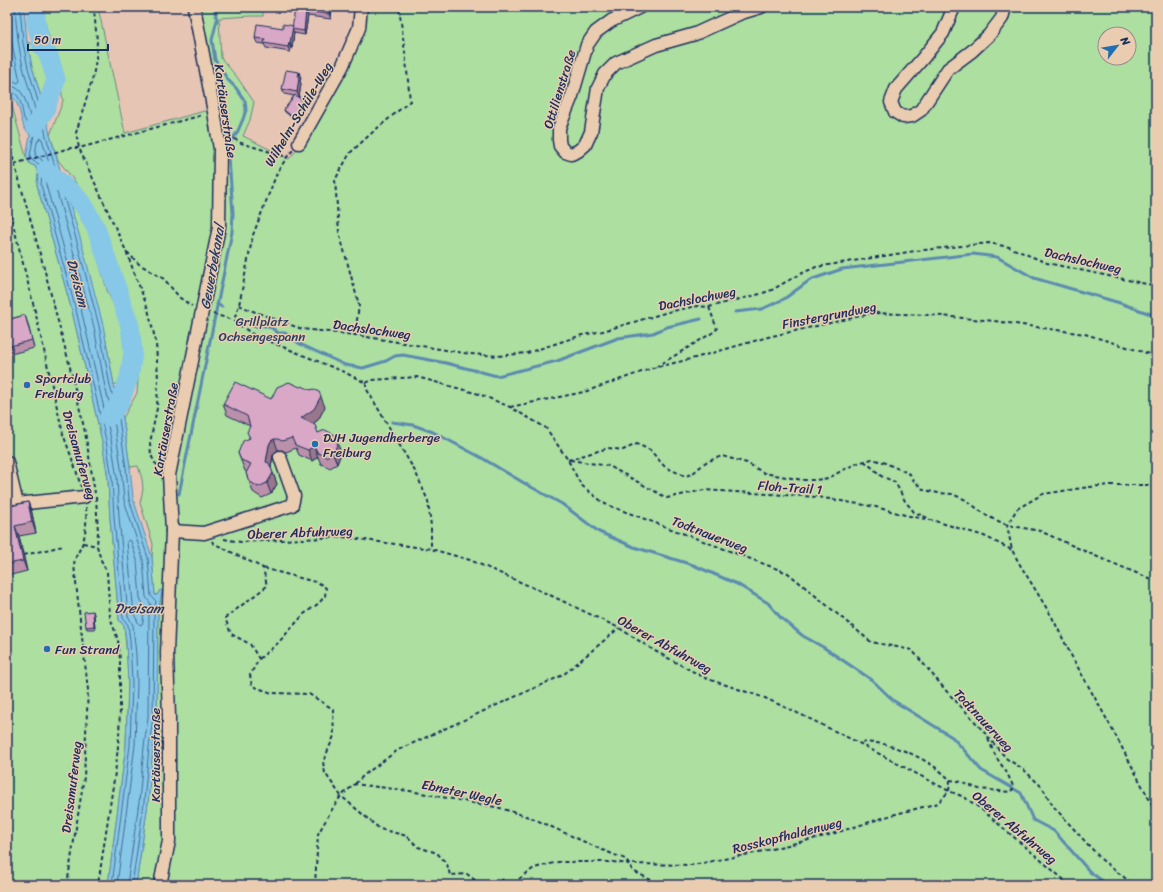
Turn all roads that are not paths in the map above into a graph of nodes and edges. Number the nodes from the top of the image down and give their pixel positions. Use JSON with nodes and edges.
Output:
{"nodes":[{"id":1,"x":194,"y":7,"type":"edge"},
{"id":2,"x":361,"y":7,"type":"edge"},
{"id":3,"x":640,"y":7,"type":"edge"},
{"id":4,"x":761,"y":7,"type":"edge"},
{"id":5,"x":954,"y":7,"type":"edge"},
{"id":6,"x":1005,"y":7,"type":"edge"},
{"id":7,"x":299,"y":143,"type":"road end"},
{"id":8,"x":280,"y":457,"type":"dead end"},
{"id":9,"x":7,"y":462,"type":"edge"},
{"id":10,"x":84,"y":497,"type":"road end"},
{"id":11,"x":172,"y":531,"type":"junction"},
{"id":12,"x":160,"y":885,"type":"edge"}],
"edges":[{"from":1,"to":11,"type":"street","name":"Kartäuserstraße"},
{"from":2,"to":7,"type":"street","name":"Wilhelm-Schüle-Weg"},
{"from":3,"to":4,"type":"street","name":"Ottilienstraße"},
{"from":5,"to":6,"type":"street"},
{"from":8,"to":11,"type":"street"},
{"from":9,"to":10,"type":"street"},
{"from":11,"to":12,"type":"street","name":"Kartäuserstraße"}]}
